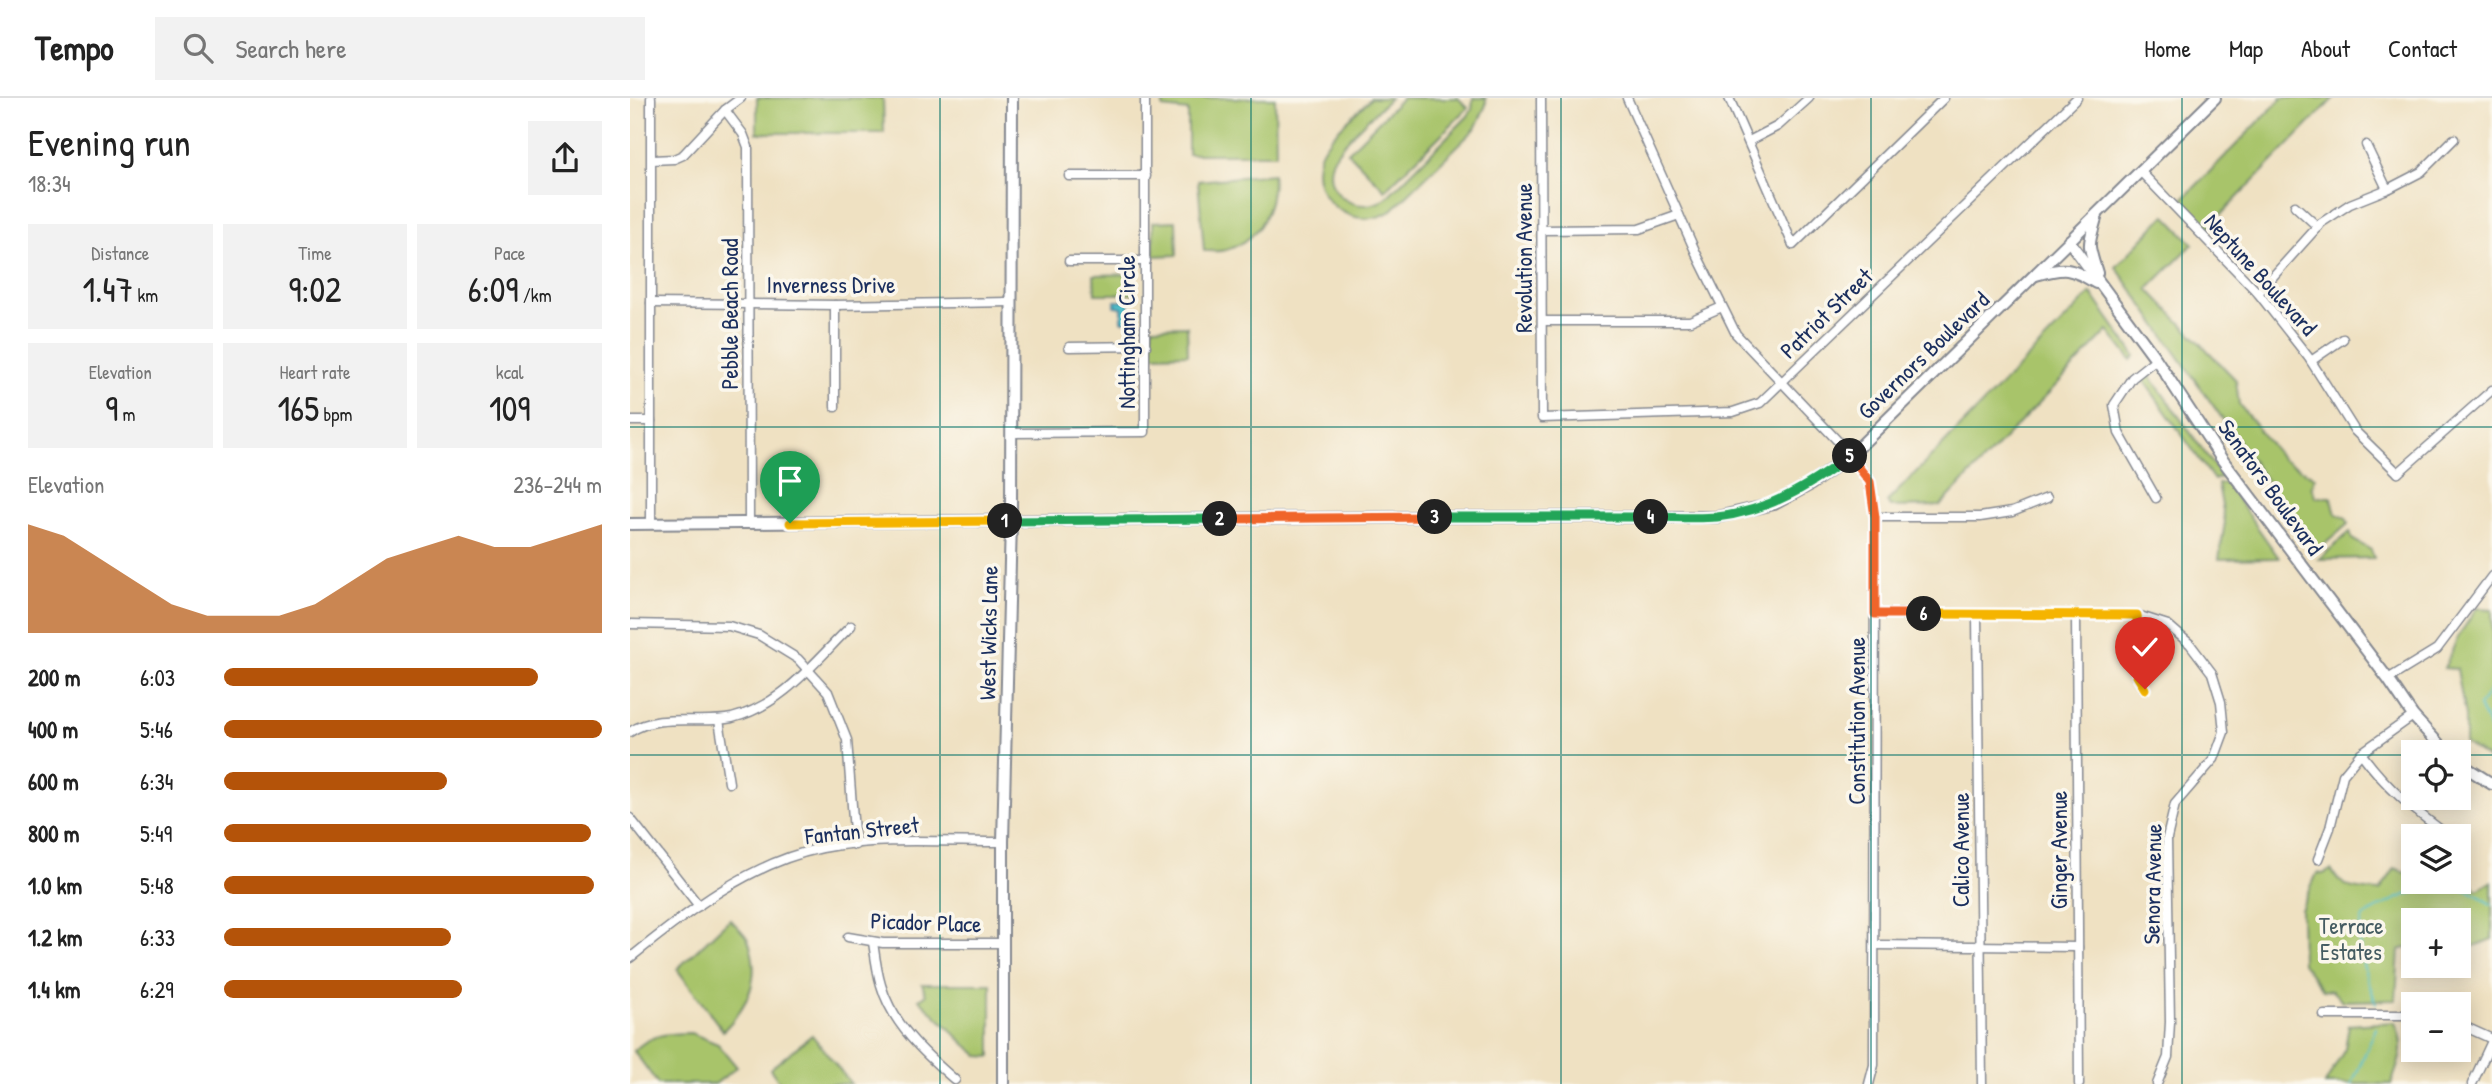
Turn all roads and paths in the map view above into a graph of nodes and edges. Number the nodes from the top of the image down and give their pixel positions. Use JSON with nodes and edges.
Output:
{"nodes":[{"id":1,"x":651,"y":98,"type":"edge"},
{"id":2,"x":741,"y":98,"type":"edge"},
{"id":3,"x":1012,"y":98,"type":"edge"},
{"id":4,"x":1145,"y":98,"type":"edge"},
{"id":5,"x":1541,"y":98,"type":"edge"},
{"id":6,"x":1627,"y":98,"type":"edge"},
{"id":7,"x":1729,"y":98,"type":"edge"},
{"id":8,"x":1809,"y":98,"type":"edge"},
{"id":9,"x":1944,"y":98,"type":"edge"},
{"id":10,"x":2077,"y":98,"type":"edge"},
{"id":11,"x":2215,"y":98,"type":"edge"},
{"id":12,"x":725,"y":110,"type":"junction"},
{"id":13,"x":2454,"y":139,"type":"dead end"},
{"id":14,"x":1749,"y":141,"type":"junction"},
{"id":15,"x":2365,"y":145,"type":"dead end"},
{"id":16,"x":652,"y":160,"type":"junction"},
{"id":17,"x":2140,"y":171,"type":"junction"},
{"id":18,"x":1069,"y":176,"type":"dead end"},
{"id":19,"x":1146,"y":176,"type":"junction"},
{"id":20,"x":2387,"y":189,"type":"junction"},
{"id":21,"x":2295,"y":206,"type":"dead end"},
{"id":22,"x":2097,"y":214,"type":"junction"},
{"id":23,"x":1679,"y":215,"type":"junction"},
{"id":24,"x":2318,"y":227,"type":"junction"},
{"id":25,"x":1542,"y":230,"type":"junction"},
{"id":26,"x":2069,"y":241,"type":"junction"},
{"id":27,"x":1069,"y":261,"type":"dead end"},
{"id":28,"x":1146,"y":261,"type":"junction"},
{"id":29,"x":2035,"y":275,"type":"junction"},
{"id":30,"x":2101,"y":286,"type":"junction"},
{"id":31,"x":2258,"y":293,"type":"junction"},
{"id":32,"x":1011,"y":302,"type":"junction"},
{"id":33,"x":651,"y":303,"type":"junction"},
{"id":34,"x":749,"y":303,"type":"junction"},
{"id":35,"x":835,"y":305,"type":"junction"},
{"id":36,"x":1722,"y":307,"type":"junction"},
{"id":37,"x":1543,"y":321,"type":"junction"},
{"id":38,"x":2343,"y":339,"type":"dead end"},
{"id":39,"x":1146,"y":346,"type":"junction"},
{"id":40,"x":1069,"y":347,"type":"dead end"},
{"id":41,"x":2155,"y":359,"type":"junction"},
{"id":42,"x":2311,"y":361,"type":"junction"},
{"id":43,"x":1782,"y":383,"type":"junction"},
{"id":44,"x":2492,"y":390,"type":"edge"},
{"id":45,"x":835,"y":407,"type":"dead end"},
{"id":46,"x":1542,"y":418,"type":"joint"},
{"id":47,"x":630,"y":421,"type":"edge"},
{"id":48,"x":651,"y":421,"type":"junction"},
{"id":49,"x":1011,"y":433,"type":"junction"},
{"id":50,"x":1851,"y":455,"type":"junction"},
{"id":51,"x":2047,"y":498,"type":"dead end"},
{"id":52,"x":2156,"y":498,"type":"dead end"},
{"id":53,"x":1875,"y":517,"type":"junction"},
{"id":54,"x":1011,"y":521,"type":"junction"},
{"id":55,"x":630,"y":524,"type":"edge"},
{"id":56,"x":651,"y":524,"type":"junction"},
{"id":57,"x":749,"y":524,"type":"junction"},
{"id":58,"x":2492,"y":576,"type":"edge"},
{"id":59,"x":1875,"y":614,"type":"junction"},
{"id":60,"x":1977,"y":615,"type":"junction"},
{"id":61,"x":2076,"y":615,"type":"junction"},
{"id":62,"x":2137,"y":615,"type":"junction"},
{"id":63,"x":630,"y":624,"type":"edge"},
{"id":64,"x":851,"y":626,"type":"dead end"},
{"id":65,"x":807,"y":669,"type":"junction"},
{"id":66,"x":2388,"y":678,"type":"junction"},
{"id":67,"x":2145,"y":689,"type":"dead end"},
{"id":68,"x":2413,"y":716,"type":"junction"},
{"id":69,"x":719,"y":720,"type":"junction"},
{"id":70,"x":630,"y":732,"type":"edge"},
{"id":71,"x":2435,"y":740,"type":"edge"},
{"id":72,"x":2361,"y":753,"type":"junction"},
{"id":73,"x":2471,"y":771,"type":"edge"},
{"id":74,"x":729,"y":783,"type":"dead end"},
{"id":75,"x":2492,"y":785,"type":"edge"},
{"id":76,"x":630,"y":818,"type":"edge"},
{"id":77,"x":2433,"y":824,"type":"edge"},
{"id":78,"x":1003,"y":842,"type":"junction"},
{"id":79,"x":855,"y":845,"type":"junction"},
{"id":80,"x":2318,"y":859,"type":"dead end"},
{"id":81,"x":699,"y":906,"type":"junction"},
{"id":82,"x":848,"y":937,"type":"dead end"},
{"id":83,"x":873,"y":942,"type":"junction"},
{"id":84,"x":1003,"y":943,"type":"junction"},
{"id":85,"x":1980,"y":945,"type":"junction"},
{"id":86,"x":1876,"y":946,"type":"junction"},
{"id":87,"x":2078,"y":947,"type":"junction"},
{"id":88,"x":630,"y":958,"type":"edge"},
{"id":89,"x":2324,"y":1015,"type":"dead end"},
{"id":90,"x":2401,"y":1015,"type":"edge"},
{"id":91,"x":2471,"y":1030,"type":"edge"},
{"id":92,"x":2492,"y":1040,"type":"edge"},
{"id":93,"x":955,"y":1080,"type":"dead end"},
{"id":94,"x":1003,"y":1084,"type":"edge"},
{"id":95,"x":1869,"y":1084,"type":"edge"},
{"id":96,"x":1982,"y":1084,"type":"edge"},
{"id":97,"x":2079,"y":1084,"type":"edge"},
{"id":98,"x":2157,"y":1084,"type":"edge"},
{"id":99,"x":2472,"y":1084,"type":"edge"}],
"edges":[{"from":1,"to":16,"type":"street"},
{"from":2,"to":12,"type":"street"},
{"from":3,"to":32,"type":"main road","name":"West Wicks Lane"},
{"from":4,"to":19,"type":"street","name":"Nottingham Circle"},
{"from":5,"to":25,"type":"street","name":"Revolution Avenue"},
{"from":6,"to":23,"type":"street","name":"Constitution Avenue"},
{"from":7,"to":14,"type":"street"},
{"from":8,"to":14,"type":"street"},
{"from":9,"to":14,"type":"street"},
{"from":10,"to":43,"type":"street","name":"Patriot Street"},
{"from":11,"to":17,"type":"main road","name":"Governors Boulevard"},
{"from":12,"to":16,"type":"street"},
{"from":12,"to":34,"type":"street","name":"Pebble Beach Road"},
{"from":13,"to":20,"type":"street"},
{"from":15,"to":20,"type":"street"},
{"from":16,"to":33,"type":"street"},
{"from":17,"to":22,"type":"main road","name":"Governors Boulevard"},
{"from":17,"to":31,"type":"street","name":"Neptune Boulevard"},
{"from":18,"to":19,"type":"street"},
{"from":19,"to":28,"type":"street","name":"Nottingham Circle"},
{"from":20,"to":24,"type":"street"},
{"from":21,"to":24,"type":"street"},
{"from":22,"to":26,"type":"main road","name":"Governors Boulevard"},
{"from":22,"to":30,"type":"main road"},
{"from":23,"to":25,"type":"street"},
{"from":23,"to":36,"type":"street","name":"Constitution Avenue"},
{"from":24,"to":31,"type":"street"},
{"from":25,"to":37,"type":"street","name":"Revolution Avenue"},
{"from":26,"to":29,"type":"main road","name":"Governors Boulevard"},
{"from":26,"to":30,"type":"main road","name":"Senators Boulevard"},
{"from":27,"to":28,"type":"street"},
{"from":28,"to":39,"type":"street","name":"Nottingham Circle"},
{"from":29,"to":30,"type":"main road"},
{"from":29,"to":50,"type":"main road","name":"Governors Boulevard"},
{"from":30,"to":41,"type":"main road","name":"Senators Boulevard"},
{"from":31,"to":42,"type":"street","name":"Neptune Boulevard"},
{"from":32,"to":35,"type":"street","name":"Inverness Drive"},
{"from":32,"to":49,"type":"main road","name":"West Wicks Lane"},
{"from":33,"to":34,"type":"street","name":"Inverness Drive"},
{"from":33,"to":48,"type":"street"},
{"from":34,"to":35,"type":"street","name":"Inverness Drive"},
{"from":34,"to":57,"type":"street","name":"Pebble Beach Road"},
{"from":35,"to":45,"type":"street"},
{"from":36,"to":37,"type":"street"},
{"from":36,"to":43,"type":"street","name":"Constitution Avenue"},
{"from":37,"to":46,"type":"street","name":"Revolution Avenue"},
{"from":38,"to":42,"type":"street"},
{"from":39,"to":40,"type":"street"},
{"from":39,"to":49,"type":"street","name":"Nottingham Circle"},
{"from":41,"to":52,"type":"street"},
{"from":41,"to":66,"type":"main road","name":"Senators Boulevard"},
{"from":42,"to":44,"type":"street","name":"Neptune Boulevard"},
{"from":43,"to":46,"type":"street","name":"Patriot Street"},
{"from":43,"to":50,"type":"street","name":"Constitution Avenue"},
{"from":47,"to":48,"type":"street"},
{"from":48,"to":56,"type":"street"},
{"from":49,"to":54,"type":"main road","name":"West Wicks Lane"},
{"from":50,"to":53,"type":"street","name":"Constitution Avenue"},
{"from":50,"to":54,"type":"main road","name":"Governors Boulevard"},
{"from":51,"to":53,"type":"street"},
{"from":53,"to":59,"type":"street","name":"Constitution Avenue"},
{"from":54,"to":57,"type":"main road","name":"Governors Boulevard"},
{"from":54,"to":78,"type":"main road","name":"West Wicks Lane"},
{"from":55,"to":56,"type":"main road","name":"Governors Boulevard"},
{"from":56,"to":57,"type":"main road","name":"Governors Boulevard"},
{"from":58,"to":66,"type":"street"},
{"from":59,"to":60,"type":"street","name":"Senora Avenue"},
{"from":59,"to":86,"type":"street","name":"Constitution Avenue"},
{"from":60,"to":61,"type":"street","name":"Senora Avenue"},
{"from":60,"to":85,"type":"street","name":"Calico Avenue"},
{"from":61,"to":62,"type":"street","name":"Senora Avenue"},
{"from":61,"to":87,"type":"street","name":"Ginger Avenue"},
{"from":62,"to":67,"type":"street"},
{"from":62,"to":98,"type":"street","name":"Senora Avenue"},
{"from":63,"to":65,"type":"street"},
{"from":64,"to":65,"type":"street"},
{"from":65,"to":69,"type":"street"},
{"from":65,"to":79,"type":"street"},
{"from":66,"to":68,"type":"main road","name":"Senators Boulevard"},
{"from":68,"to":71,"type":"main road","name":"Senators Boulevard"},
{"from":68,"to":72,"type":"street"},
{"from":69,"to":70,"type":"street"},
{"from":69,"to":74,"type":"street"},
{"from":72,"to":77,"type":"street"},
{"from":72,"to":80,"type":"street"},
{"from":73,"to":75,"type":"main road"},
{"from":76,"to":81,"type":"street"},
{"from":78,"to":79,"type":"street","name":"Fantan Street"},
{"from":78,"to":84,"type":"main road","name":"West Wicks Lane"},
{"from":79,"to":81,"type":"street","name":"Fantan Street"},
{"from":81,"to":88,"type":"street","name":"Fantan Street"},
{"from":82,"to":83,"type":"street","name":"Picador Place"},
{"from":83,"to":84,"type":"street","name":"Picador Place"},
{"from":83,"to":93,"type":"street"},
{"from":84,"to":94,"type":"main road","name":"West Wicks Lane"},
{"from":85,"to":86,"type":"street"},
{"from":85,"to":87,"type":"street"},
{"from":85,"to":96,"type":"street","name":"Calico Avenue"},
{"from":86,"to":95,"type":"street","name":"Constitution Avenue"},
{"from":87,"to":97,"type":"street","name":"Ginger Avenue"},
{"from":89,"to":90,"type":"street"},
{"from":91,"to":92,"type":"street"},
{"from":92,"to":99,"type":"street"}]}
